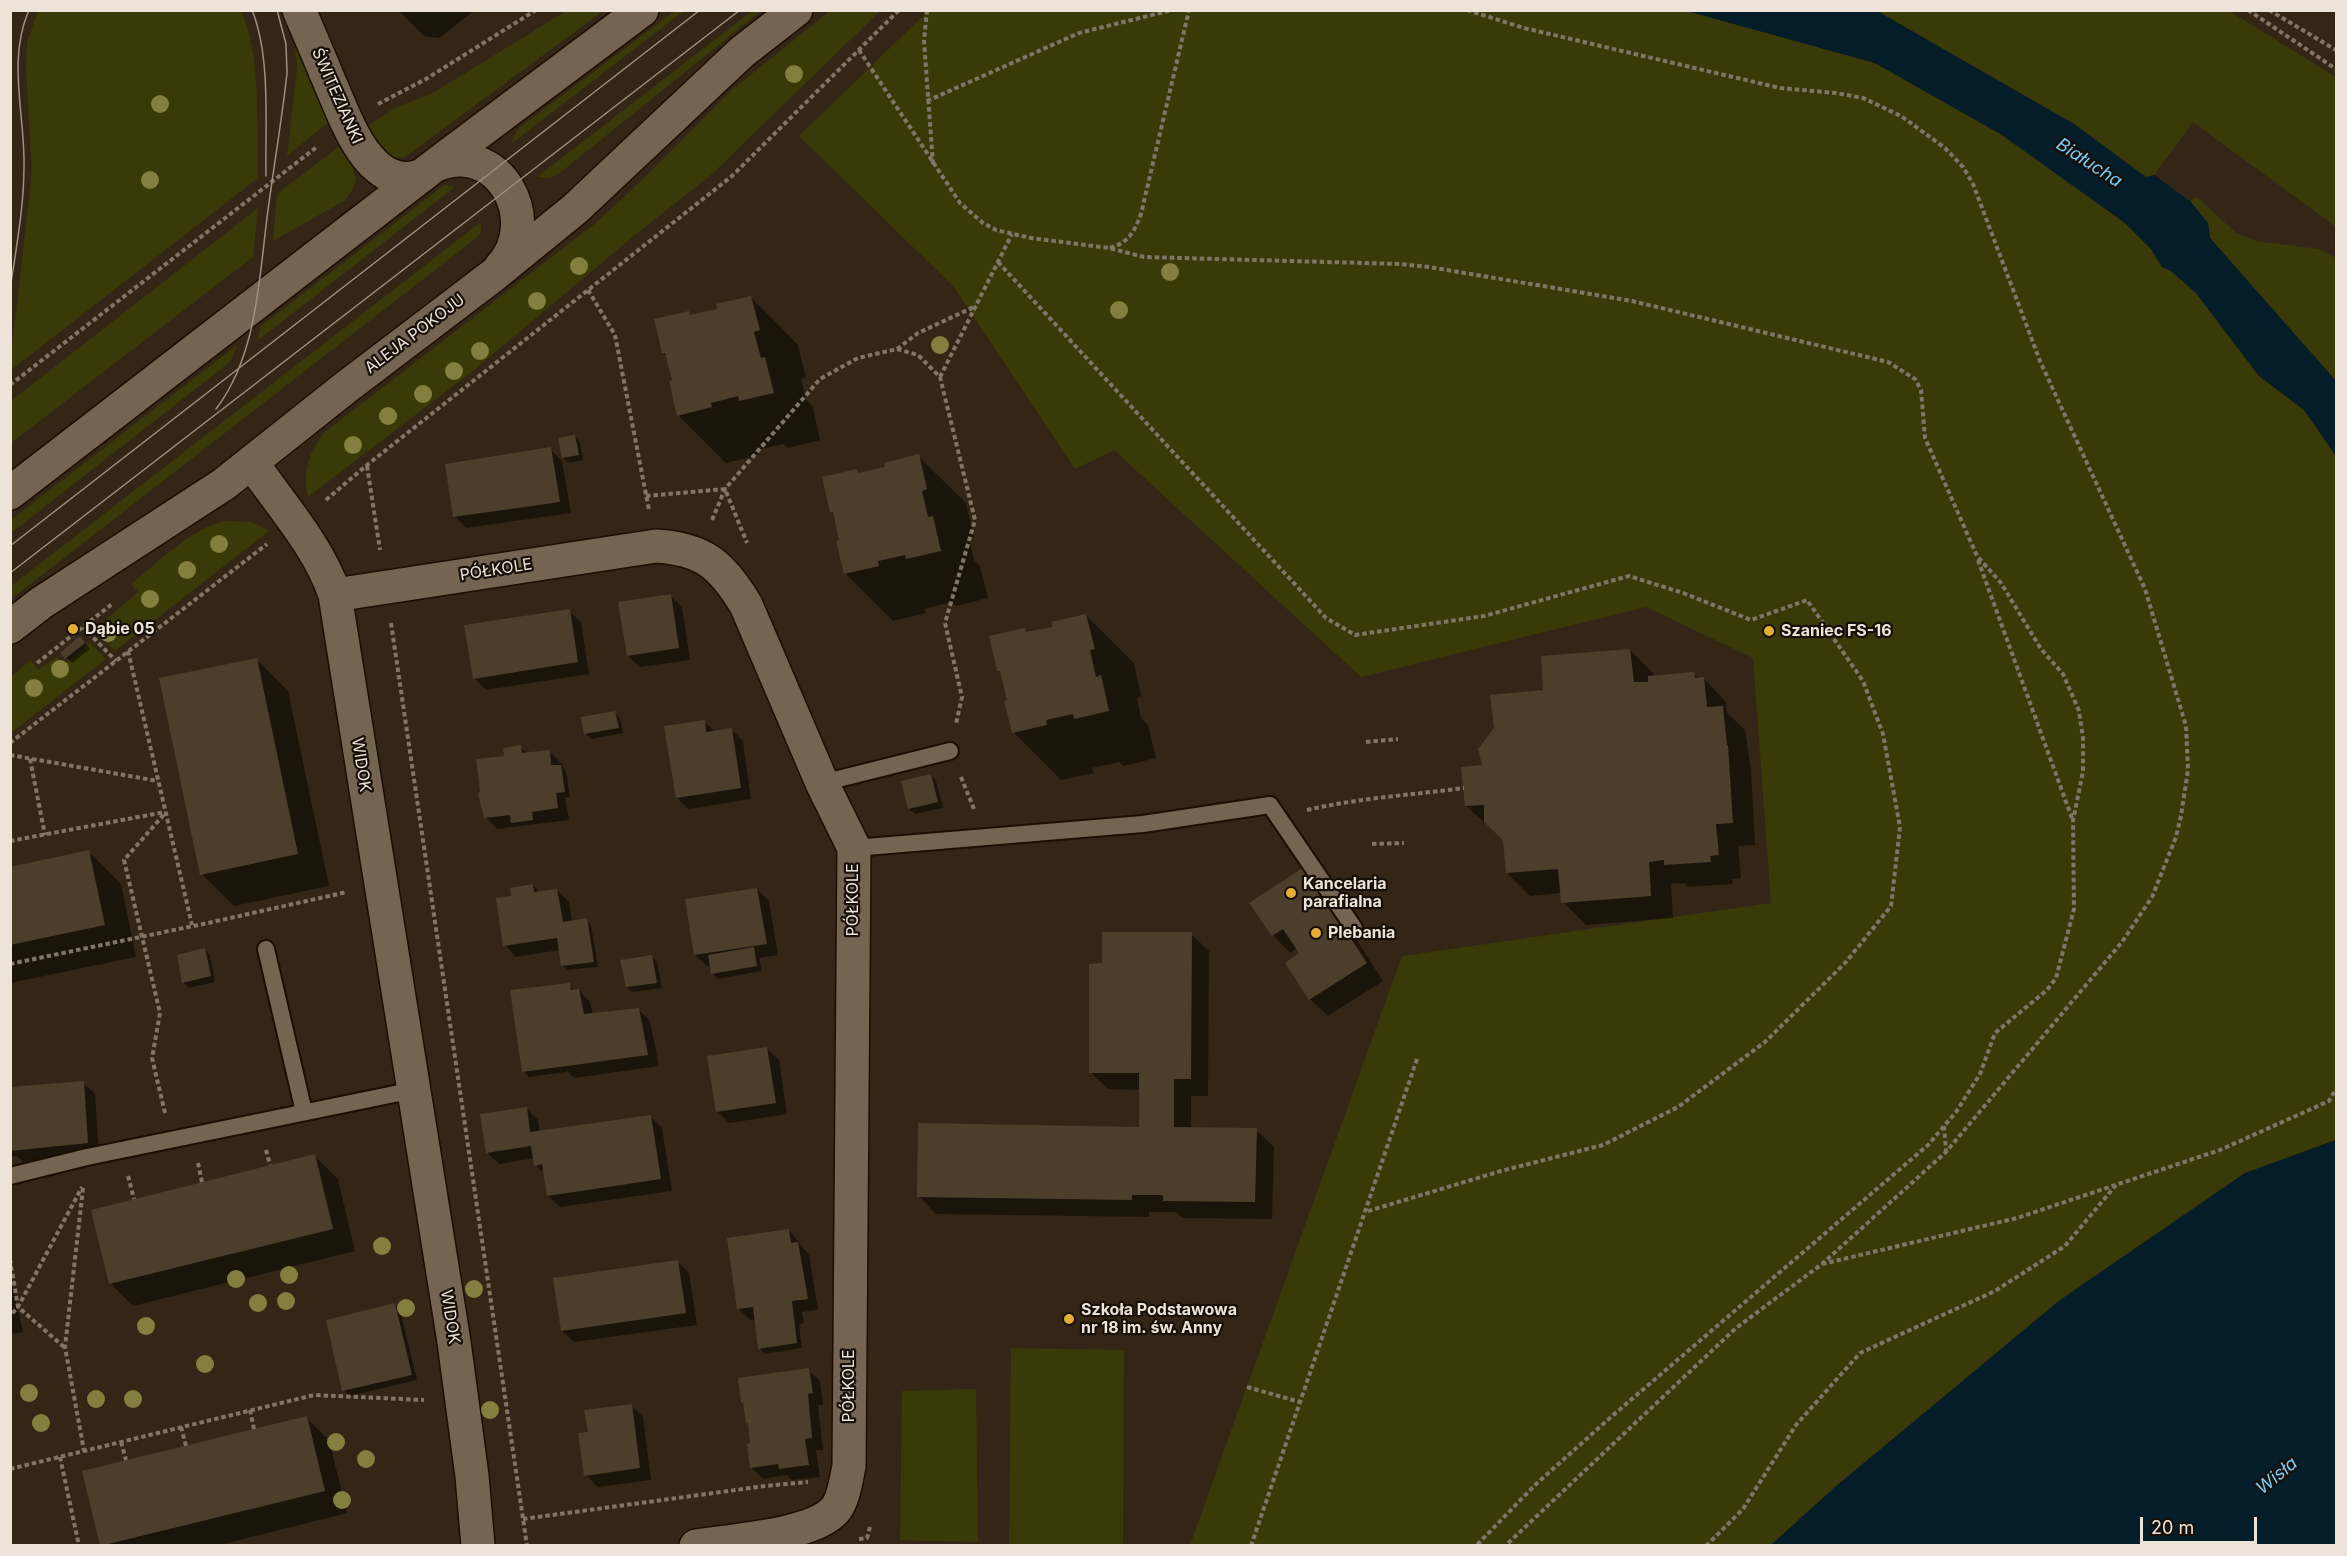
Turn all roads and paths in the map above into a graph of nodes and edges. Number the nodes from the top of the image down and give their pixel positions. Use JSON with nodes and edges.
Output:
{"nodes":[{"id":1,"x":299,"y":10,"type":"edge"},
{"id":2,"x":536,"y":10,"type":"edge"},
{"id":3,"x":642,"y":10,"type":"edge"},
{"id":4,"x":796,"y":10,"type":"edge"},
{"id":5,"x":900,"y":10,"type":"edge"},
{"id":6,"x":927,"y":10,"type":"edge"},
{"id":7,"x":1172,"y":10,"type":"edge"},
{"id":8,"x":1189,"y":10,"type":"edge"},
{"id":9,"x":1467,"y":10,"type":"edge"},
{"id":10,"x":2248,"y":10,"type":"edge"},
{"id":11,"x":2269,"y":10,"type":"edge"},
{"id":12,"x":859,"y":50,"type":"junction"},
{"id":13,"x":2337,"y":50,"type":"edge"},
{"id":14,"x":2337,"y":69,"type":"edge"},
{"id":15,"x":927,"y":101,"type":"junction"},
{"id":16,"x":375,"y":107,"type":"dead end"},
{"id":17,"x":323,"y":142,"type":"dead end"},
{"id":18,"x":933,"y":165,"type":"junction"},
{"id":19,"x":427,"y":171,"type":"junction"},
{"id":20,"x":1012,"y":234,"type":"junction"},
{"id":21,"x":1109,"y":248,"type":"junction"},
{"id":22,"x":998,"y":262,"type":"junction"},
{"id":23,"x":495,"y":274,"type":"junction"},
{"id":24,"x":588,"y":290,"type":"junction"},
{"id":25,"x":976,"y":306,"type":"junction"},
{"id":26,"x":897,"y":349,"type":"junction"},
{"id":27,"x":940,"y":377,"type":"junction"},
{"id":28,"x":10,"y":385,"type":"edge"},
{"id":29,"x":252,"y":463,"type":"junction"},
{"id":30,"x":367,"y":465,"type":"junction"},
{"id":31,"x":10,"y":493,"type":"edge"},
{"id":32,"x":322,"y":503,"type":"dead end"},
{"id":33,"x":269,"y":543,"type":"dead end"},
{"id":34,"x":656,"y":546,"type":"junction"},
{"id":35,"x":699,"y":555,"type":"junction"},
{"id":36,"x":1977,"y":556,"type":"junction"},
{"id":37,"x":386,"y":587,"type":"junction"},
{"id":38,"x":335,"y":596,"type":"junction"},
{"id":39,"x":115,"y":602,"type":"dead end"},
{"id":40,"x":10,"y":627,"type":"edge"},
{"id":41,"x":83,"y":627,"type":"junction"},
{"id":42,"x":128,"y":651,"type":"junction"},
{"id":43,"x":116,"y":661,"type":"junction"},
{"id":44,"x":37,"y":663,"type":"dead end"},
{"id":45,"x":1398,"y":740,"type":"dead end"},
{"id":46,"x":1366,"y":742,"type":"dead end"},
{"id":47,"x":10,"y":743,"type":"edge"},
{"id":48,"x":950,"y":751,"type":"junction"},
{"id":49,"x":10,"y":755,"type":"edge"},
{"id":50,"x":30,"y":759,"type":"junction"},
{"id":51,"x":158,"y":781,"type":"junction"},
{"id":52,"x":822,"y":783,"type":"junction"},
{"id":53,"x":1464,"y":788,"type":"dead end"},
{"id":54,"x":1349,"y":800,"type":"dead end"},
{"id":55,"x":166,"y":812,"type":"junction"},
{"id":56,"x":2073,"y":821,"type":"junction"},
{"id":57,"x":45,"y":835,"type":"junction"},
{"id":58,"x":985,"y":837,"type":"junction"},
{"id":59,"x":10,"y":841,"type":"edge"},
{"id":60,"x":1404,"y":843,"type":"dead end"},
{"id":61,"x":1372,"y":844,"type":"dead end"},
{"id":62,"x":854,"y":848,"type":"junction"},
{"id":63,"x":357,"y":890,"type":"dead end"},
{"id":64,"x":192,"y":925,"type":"junction"},
{"id":65,"x":1354,"y":928,"type":"dead end"},
{"id":66,"x":142,"y":936,"type":"junction"},
{"id":67,"x":266,"y":949,"type":"dead end"},
{"id":68,"x":10,"y":964,"type":"edge"},
{"id":69,"x":1417,"y":1059,"type":"dead end"},
{"id":70,"x":2337,"y":1089,"type":"edge"},
{"id":71,"x":414,"y":1090,"type":"junction"},
{"id":72,"x":304,"y":1112,"type":"junction"},
{"id":73,"x":1944,"y":1126,"type":"junction"},
{"id":74,"x":171,"y":1140,"type":"junction"},
{"id":75,"x":264,"y":1144,"type":"dead end"},
{"id":76,"x":1947,"y":1152,"type":"junction"},
{"id":77,"x":197,"y":1159,"type":"dead end"},
{"id":78,"x":270,"y":1165,"type":"dead end"},
{"id":79,"x":128,"y":1175,"type":"dead end"},
{"id":80,"x":10,"y":1176,"type":"edge"},
{"id":81,"x":201,"y":1182,"type":"dead end"},
{"id":82,"x":2116,"y":1185,"type":"junction"},
{"id":83,"x":134,"y":1199,"type":"dead end"},
{"id":84,"x":1365,"y":1212,"type":"junction"},
{"id":85,"x":10,"y":1259,"type":"edge"},
{"id":86,"x":1821,"y":1264,"type":"junction"},
{"id":87,"x":18,"y":1307,"type":"junction"},
{"id":88,"x":10,"y":1316,"type":"edge"},
{"id":89,"x":65,"y":1347,"type":"junction"},
{"id":90,"x":1247,"y":1387,"type":"dead end"},
{"id":91,"x":425,"y":1400,"type":"dead end"},
{"id":92,"x":1300,"y":1402,"type":"junction"},
{"id":93,"x":250,"y":1410,"type":"junction"},
{"id":94,"x":181,"y":1427,"type":"junction"},
{"id":95,"x":254,"y":1429,"type":"dead end"},
{"id":96,"x":121,"y":1442,"type":"junction"},
{"id":97,"x":186,"y":1446,"type":"dead end"},
{"id":98,"x":84,"y":1451,"type":"junction"},
{"id":99,"x":60,"y":1457,"type":"junction"},
{"id":100,"x":126,"y":1460,"type":"dead end"},
{"id":101,"x":10,"y":1469,"type":"edge"},
{"id":102,"x":816,"y":1481,"type":"dead end"},
{"id":103,"x":524,"y":1519,"type":"junction"},
{"id":104,"x":79,"y":1545,"type":"edge"},
{"id":105,"x":478,"y":1545,"type":"edge"},
{"id":106,"x":527,"y":1545,"type":"edge"},
{"id":107,"x":696,"y":1545,"type":"edge"},
{"id":108,"x":1251,"y":1545,"type":"edge"},
{"id":109,"x":1476,"y":1545,"type":"edge"},
{"id":110,"x":1505,"y":1545,"type":"edge"},
{"id":111,"x":1706,"y":1545,"type":"edge"}],
"edges":[{"from":1,"to":19,"type":"street","name":"ŚWITEZIANKI"},
{"from":2,"to":16,"type":"path"},
{"from":3,"to":19,"type":"street"},
{"from":4,"to":23,"type":"street","name":"ALEJA POKOJU"},
{"from":5,"to":12,"type":"path"},
{"from":6,"to":15,"type":"path"},
{"from":7,"to":15,"type":"path"},
{"from":8,"to":21,"type":"path"},
{"from":9,"to":76,"type":"path"},
{"from":10,"to":14,"type":"path"},
{"from":11,"to":13,"type":"path"},
{"from":12,"to":18,"type":"path"},
{"from":12,"to":24,"type":"path"},
{"from":15,"to":18,"type":"path"},
{"from":17,"to":28,"type":"path"},
{"from":18,"to":20,"type":"path"},
{"from":19,"to":23,"type":"street","name":"ŚWITEZIANKI"},
{"from":19,"to":31,"type":"street"},
{"from":20,"to":21,"type":"path"},
{"from":20,"to":22,"type":"path"},
{"from":21,"to":36,"type":"path"},
{"from":22,"to":25,"type":"path"},
{"from":22,"to":84,"type":"path"},
{"from":23,"to":29,"type":"street","name":"ALEJA POKOJU"},
{"from":24,"to":30,"type":"path"},
{"from":24,"to":34,"type":"path"},
{"from":25,"to":26,"type":"path"},
{"from":25,"to":27,"type":"path"},
{"from":26,"to":27,"type":"path"},
{"from":26,"to":35,"type":"path"},
{"from":27,"to":48,"type":"path"},
{"from":29,"to":38,"type":"street","name":"WIDOK"},
{"from":29,"to":40,"type":"street","name":"ALEJA POKOJU"},
{"from":30,"to":32,"type":"path"},
{"from":30,"to":37,"type":"path"},
{"from":33,"to":42,"type":"path"},
{"from":34,"to":35,"type":"street","name":"PÓŁKOLE"},
{"from":34,"to":37,"type":"street","name":"PÓŁKOLE"},
{"from":35,"to":52,"type":"street","name":"PÓŁKOLE"},
{"from":36,"to":56,"type":"path"},
{"from":36,"to":56,"type":"path"},
{"from":37,"to":38,"type":"street","name":"PÓŁKOLE"},
{"from":37,"to":103,"type":"path"},
{"from":38,"to":71,"type":"street","name":"WIDOK"},
{"from":39,"to":41,"type":"path"},
{"from":41,"to":43,"type":"path"},
{"from":41,"to":44,"type":"path"},
{"from":42,"to":43,"type":"path"},
{"from":42,"to":51,"type":"path"},
{"from":43,"to":47,"type":"path"},
{"from":45,"to":46,"type":"path"},
{"from":48,"to":52,"type":"lane"},
{"from":48,"to":58,"type":"path"},
{"from":49,"to":50,"type":"path"},
{"from":50,"to":51,"type":"path"},
{"from":50,"to":57,"type":"path"},
{"from":51,"to":55,"type":"path"},
{"from":52,"to":62,"type":"street","name":"PÓŁKOLE"},
{"from":53,"to":54,"type":"path"},
{"from":55,"to":57,"type":"path"},
{"from":55,"to":64,"type":"path"},
{"from":55,"to":66,"type":"path"},
{"from":56,"to":73,"type":"path"},
{"from":57,"to":59,"type":"path"},
{"from":58,"to":62,"type":"lane"},
{"from":58,"to":65,"type":"lane"},
{"from":60,"to":61,"type":"path"},
{"from":62,"to":107,"type":"street","name":"PÓŁKOLE"},
{"from":63,"to":64,"type":"path"},
{"from":64,"to":66,"type":"path"},
{"from":66,"to":68,"type":"path"},
{"from":66,"to":74,"type":"path"},
{"from":67,"to":72,"type":"lane"},
{"from":69,"to":84,"type":"path"},
{"from":70,"to":82,"type":"path"},
{"from":71,"to":72,"type":"lane"},
{"from":71,"to":105,"type":"street","name":"WIDOK"},
{"from":72,"to":74,"type":"lane"},
{"from":73,"to":76,"type":"path"},
{"from":73,"to":109,"type":"path"},
{"from":74,"to":80,"type":"lane"},
{"from":75,"to":78,"type":"path"},
{"from":76,"to":86,"type":"path"},
{"from":77,"to":81,"type":"path"},
{"from":79,"to":83,"type":"path"},
{"from":82,"to":86,"type":"path"},
{"from":82,"to":111,"type":"path"},
{"from":84,"to":92,"type":"path"},
{"from":85,"to":87,"type":"path"},
{"from":86,"to":110,"type":"path"},
{"from":87,"to":88,"type":"path"},
{"from":87,"to":89,"type":"path"},
{"from":87,"to":89,"type":"path"},
{"from":89,"to":98,"type":"path"},
{"from":90,"to":92,"type":"path"},
{"from":91,"to":93,"type":"path"},
{"from":92,"to":108,"type":"path"},
{"from":93,"to":94,"type":"path"},
{"from":93,"to":95,"type":"path"},
{"from":94,"to":96,"type":"path"},
{"from":94,"to":97,"type":"path"},
{"from":96,"to":98,"type":"path"},
{"from":96,"to":100,"type":"path"},
{"from":98,"to":99,"type":"path"},
{"from":99,"to":101,"type":"path"},
{"from":99,"to":104,"type":"path"},
{"from":102,"to":103,"type":"path"},
{"from":103,"to":106,"type":"path"}]}
